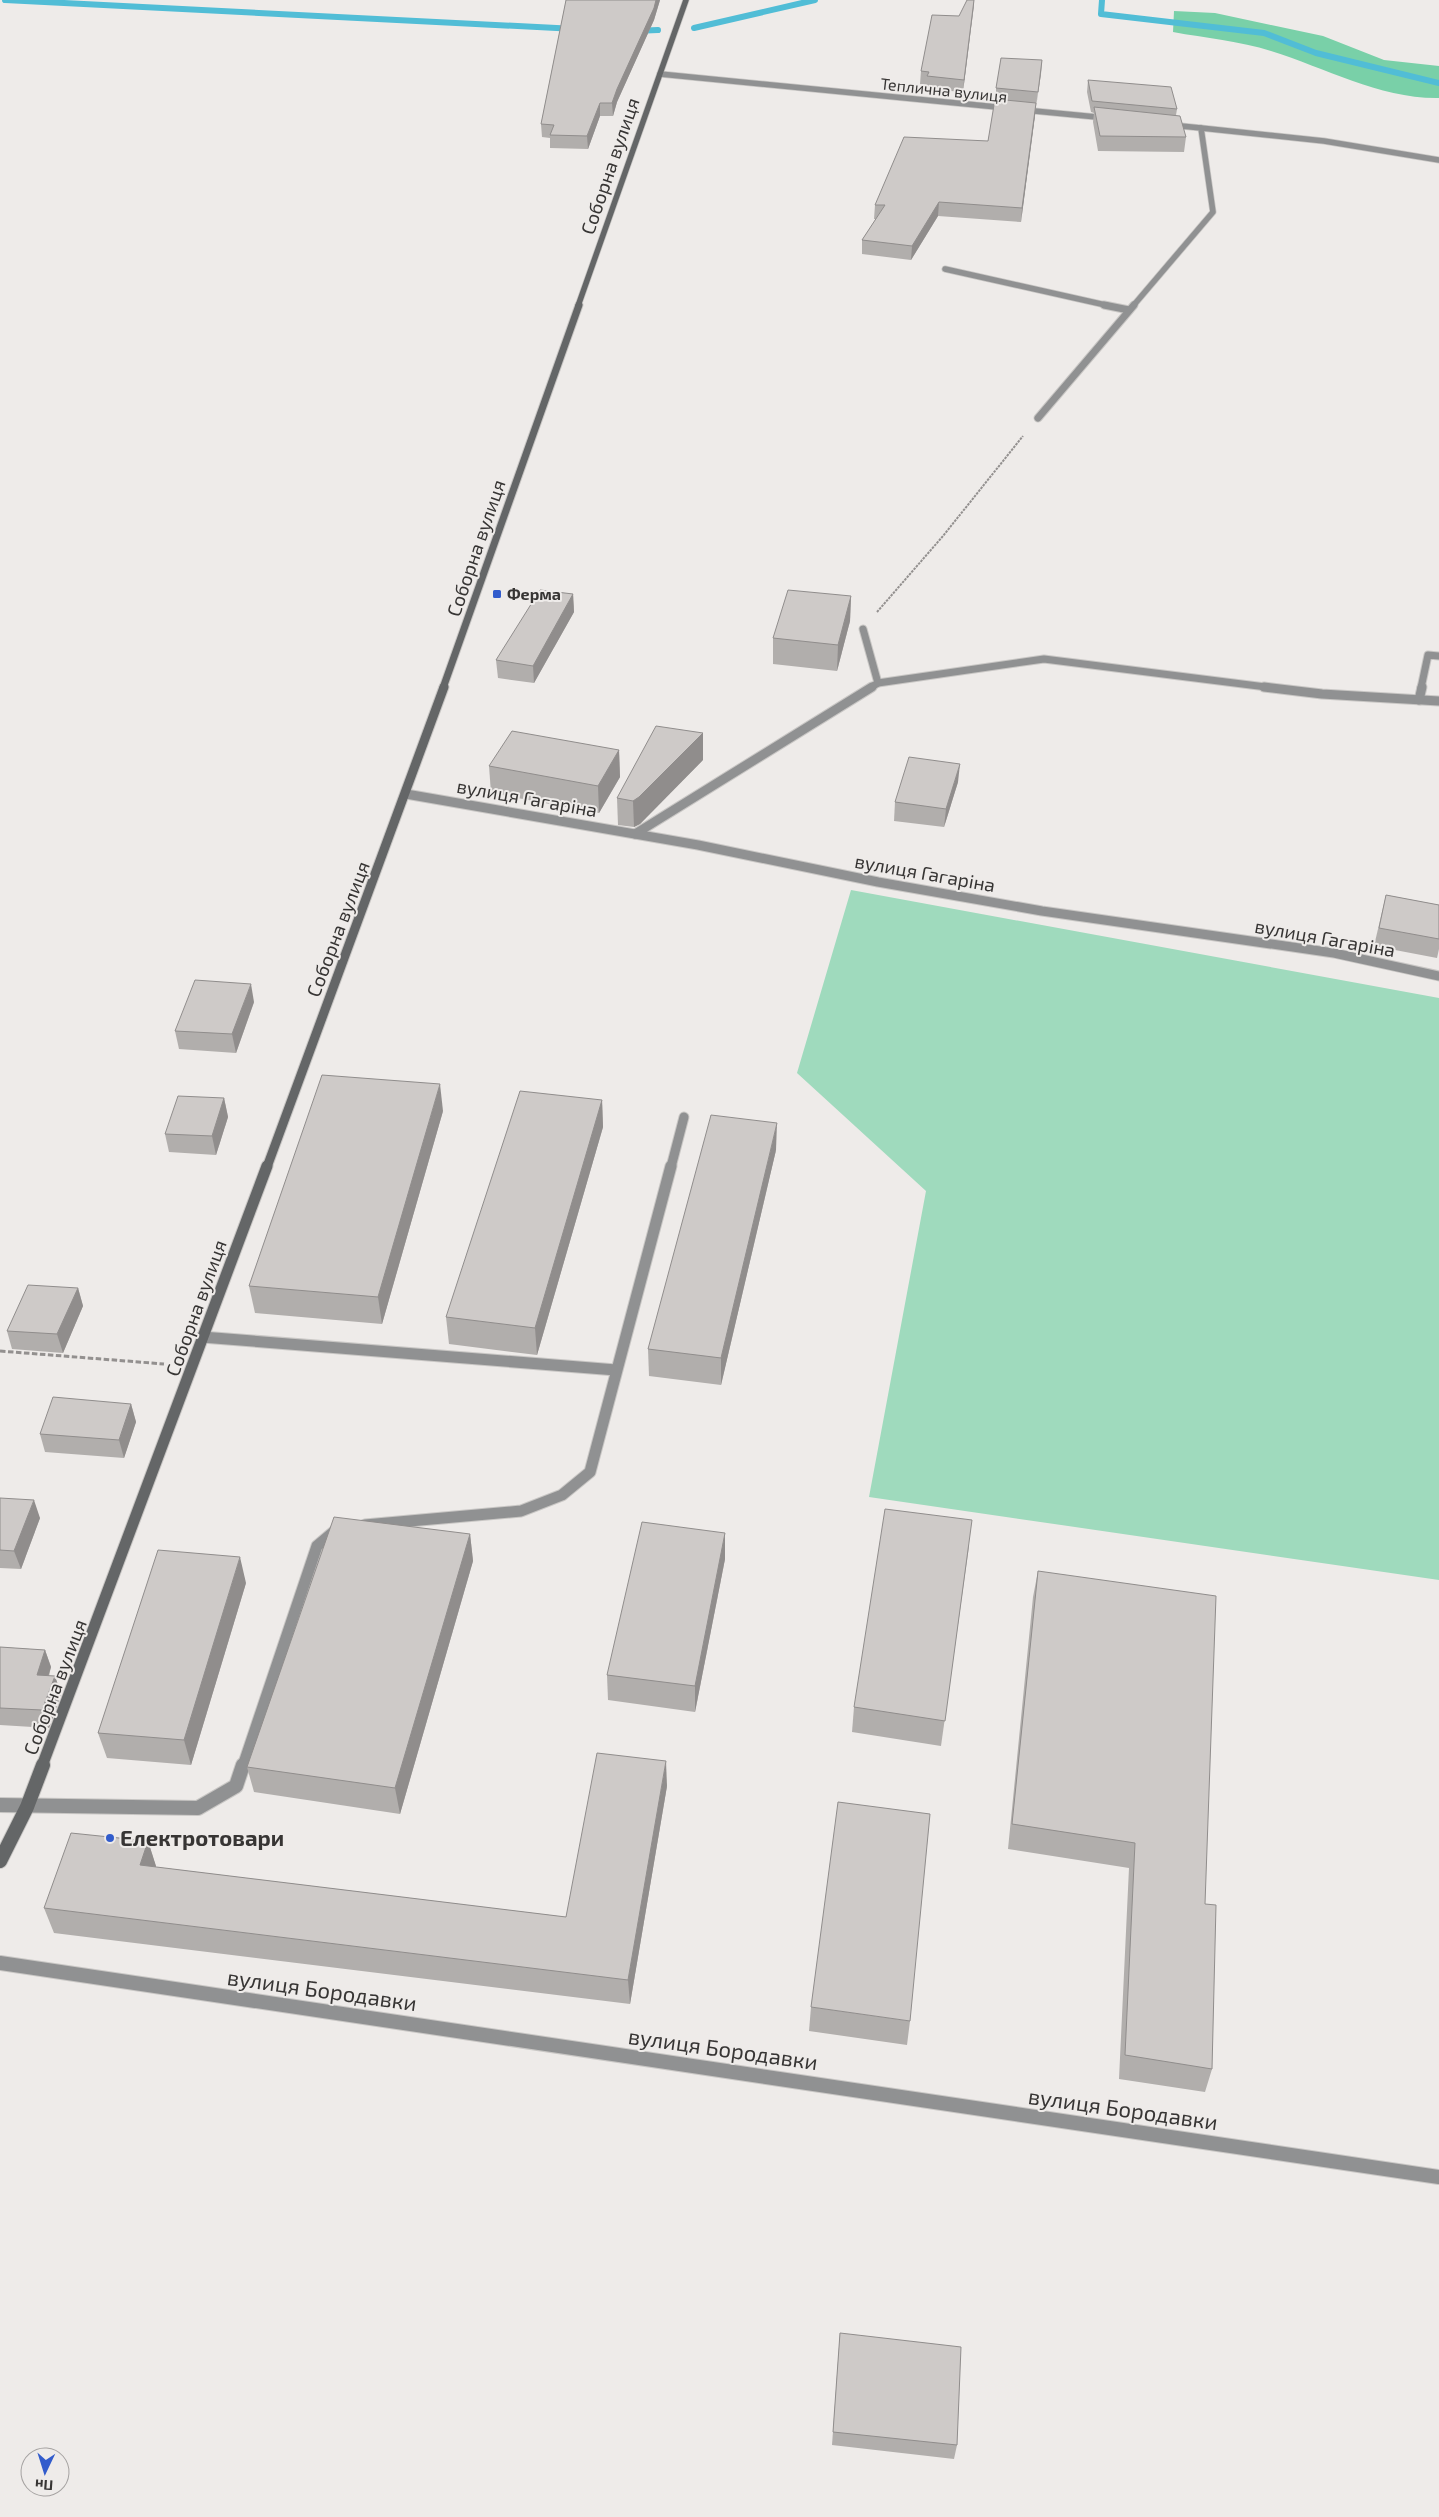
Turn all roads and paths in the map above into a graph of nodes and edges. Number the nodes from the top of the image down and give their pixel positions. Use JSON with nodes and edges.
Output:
{"nodes":[{"id":1,"x":686,"y":0,"type":"edge"},
{"id":2,"x":660,"y":74,"type":"junction"},
{"id":3,"x":1113,"y":119,"type":"edge"},
{"id":4,"x":1162,"y":124,"type":"edge"},
{"id":5,"x":1201,"y":128,"type":"junction"},
{"id":6,"x":1439,"y":160,"type":"edge"},
{"id":7,"x":945,"y":269,"type":"dead end"},
{"id":8,"x":1129,"y":310,"type":"junction"},
{"id":9,"x":1038,"y":418,"type":"joint"},
{"id":10,"x":863,"y":629,"type":"joint"},
{"id":11,"x":1439,"y":656,"type":"edge"},
{"id":12,"x":878,"y":683,"type":"junction"},
{"id":13,"x":1419,"y":700,"type":"junction"},
{"id":14,"x":1439,"y":701,"type":"edge"},
{"id":15,"x":406,"y":794,"type":"junction"},
{"id":16,"x":635,"y":834,"type":"junction"},
{"id":17,"x":1439,"y":976,"type":"edge"},
{"id":18,"x":684,"y":1117,"type":"dead end"},
{"id":19,"x":202,"y":1337,"type":"junction"},
{"id":20,"x":0,"y":1351,"type":"edge"},
{"id":21,"x":192,"y":1366,"type":"junction"},
{"id":22,"x":616,"y":1370,"type":"junction"},
{"id":23,"x":0,"y":1804,"type":"edge"},
{"id":24,"x":27,"y":1807,"type":"junction"},
{"id":25,"x":0,"y":1861,"type":"edge"},
{"id":26,"x":0,"y":1963,"type":"edge"},
{"id":27,"x":1439,"y":2177,"type":"edge"}],
"edges":[{"from":1,"to":2,"type":"main road","name":"Соборна вулиця"},
{"from":2,"to":3,"type":"street","name":"Теплична вулиця"},
{"from":2,"to":15,"type":"main road","name":"Соборна вулиця"},
{"from":4,"to":5,"type":"street"},
{"from":5,"to":6,"type":"street"},
{"from":5,"to":8,"type":"street"},
{"from":7,"to":8,"type":"street"},
{"from":8,"to":9,"type":"street"},
{"from":9,"to":10,"type":"path"},
{"from":10,"to":12,"type":"street"},
{"from":11,"to":13,"type":"street"},
{"from":12,"to":13,"type":"street"},
{"from":12,"to":16,"type":"street"},
{"from":13,"to":14,"type":"street"},
{"from":15,"to":16,"type":"street","name":"вулиця Гагаріна"},
{"from":15,"to":19,"type":"main road","name":"Соборна вулиця"},
{"from":16,"to":17,"type":"street","name":"вулиця Гагаріна"},
{"from":18,"to":22,"type":"street"},
{"from":19,"to":21,"type":"main road","name":"Соборна вулиця"},
{"from":19,"to":22,"type":"street"},
{"from":20,"to":21,"type":"path"},
{"from":21,"to":24,"type":"main road","name":"Соборна вулиця"},
{"from":22,"to":24,"type":"street"},
{"from":23,"to":24,"type":"street"},
{"from":24,"to":25,"type":"main road","name":"Соборна вулиця"},
{"from":26,"to":27,"type":"street","name":"вулиця Бородавки"}]}
